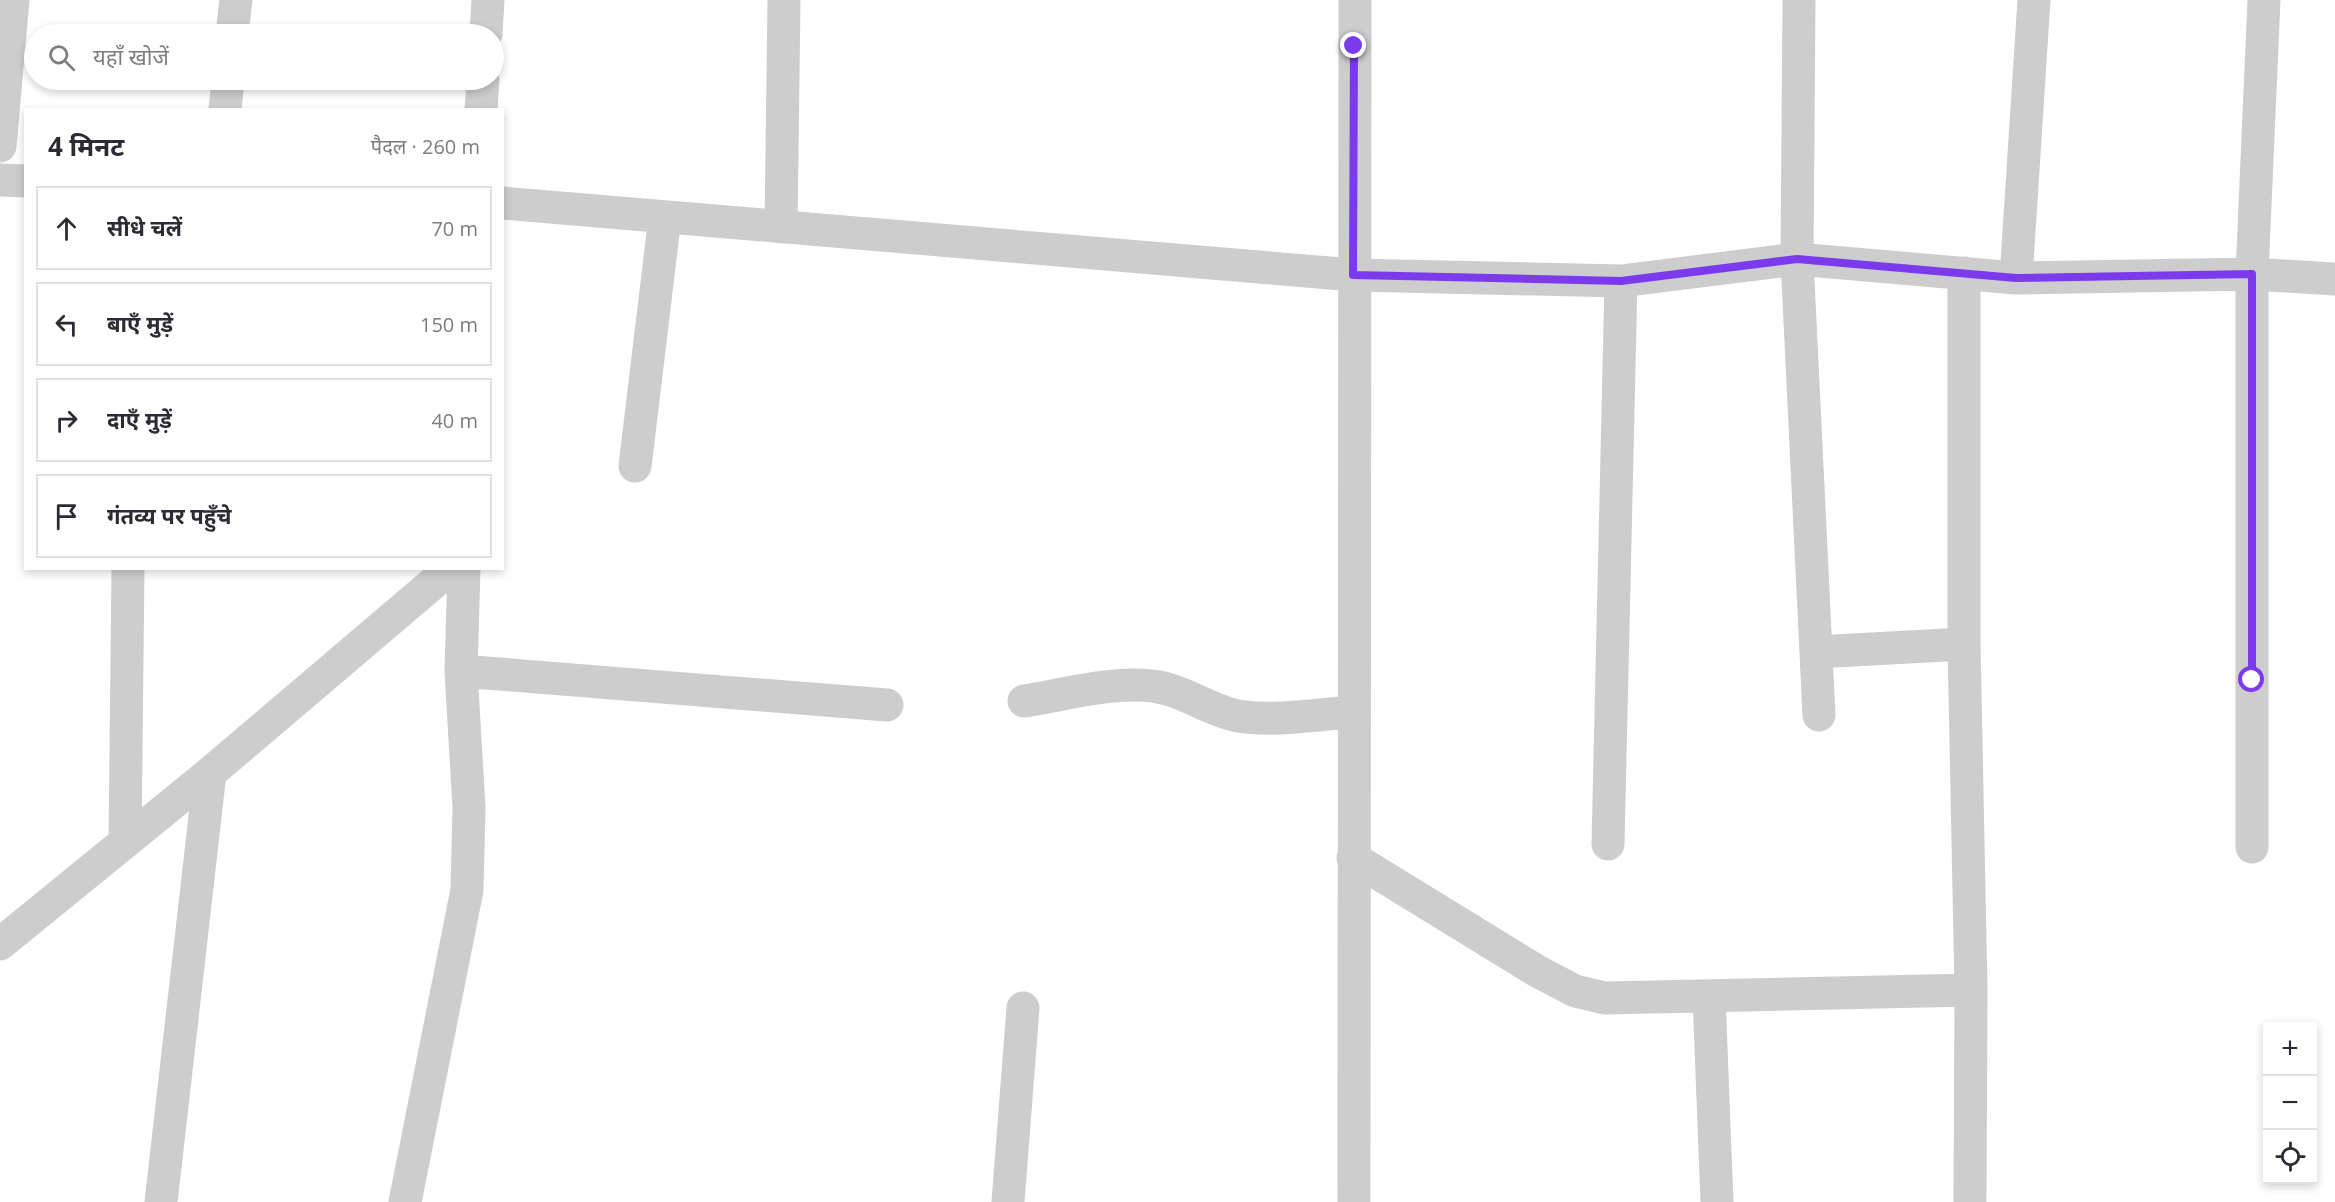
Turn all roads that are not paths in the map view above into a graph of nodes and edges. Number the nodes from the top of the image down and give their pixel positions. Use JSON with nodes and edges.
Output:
{"nodes":[{"id":1,"x":13,"y":0,"type":"edge"},
{"id":2,"x":236,"y":0,"type":"edge"},
{"id":3,"x":488,"y":0,"type":"edge"},
{"id":4,"x":784,"y":0,"type":"edge"},
{"id":5,"x":1354,"y":0,"type":"edge"},
{"id":6,"x":1800,"y":0,"type":"edge"},
{"id":7,"x":2034,"y":0,"type":"edge"},
{"id":8,"x":2264,"y":0,"type":"edge"},
{"id":9,"x":233,"y":24,"type":"edge"},
{"id":10,"x":487,"y":24,"type":"edge"},
{"id":11,"x":227,"y":90,"type":"edge"},
{"id":12,"x":483,"y":90,"type":"edge"},
{"id":13,"x":225,"y":108,"type":"edge"},
{"id":14,"x":482,"y":108,"type":"edge"},
{"id":15,"x":0,"y":146,"type":"edge"},
{"id":16,"x":0,"y":180,"type":"edge"},
{"id":17,"x":24,"y":181,"type":"edge"},
{"id":18,"x":504,"y":203,"type":"edge"},
{"id":19,"x":665,"y":217,"type":"junction"},
{"id":20,"x":781,"y":227,"type":"junction"},
{"id":21,"x":1797,"y":259,"type":"junction"},
{"id":22,"x":1964,"y":273,"type":"junction"},
{"id":23,"x":2252,"y":274,"type":"junction"},
{"id":24,"x":1353,"y":275,"type":"junction"},
{"id":25,"x":2016,"y":278,"type":"junction"},
{"id":26,"x":2335,"y":279,"type":"edge"},
{"id":27,"x":1621,"y":281,"type":"junction"},
{"id":28,"x":635,"y":466,"type":"dead end"},
{"id":29,"x":128,"y":570,"type":"edge"},
{"id":30,"x":449,"y":570,"type":"edge"},
{"id":31,"x":464,"y":570,"type":"edge"},
{"id":32,"x":1964,"y":644,"type":"junction"},
{"id":33,"x":1816,"y":652,"type":"junction"},
{"id":34,"x":460,"y":671,"type":"junction"},
{"id":35,"x":1024,"y":701,"type":"dead end"},
{"id":36,"x":887,"y":705,"type":"dead end"},
{"id":37,"x":1353,"y":712,"type":"junction"},
{"id":38,"x":1819,"y":715,"type":"dead end"},
{"id":39,"x":210,"y":773,"type":"junction"},
{"id":40,"x":125,"y":842,"type":"junction"},
{"id":41,"x":1608,"y":844,"type":"dead end"},
{"id":42,"x":2252,"y":848,"type":"dead end"},
{"id":43,"x":1353,"y":858,"type":"junction"},
{"id":44,"x":0,"y":944,"type":"edge"},
{"id":45,"x":1971,"y":990,"type":"junction"},
{"id":46,"x":1709,"y":996,"type":"junction"},
{"id":47,"x":1023,"y":1008,"type":"dead end"},
{"id":48,"x":161,"y":1202,"type":"edge"},
{"id":49,"x":405,"y":1202,"type":"edge"},
{"id":50,"x":1008,"y":1202,"type":"edge"},
{"id":51,"x":1354,"y":1202,"type":"edge"},
{"id":52,"x":1717,"y":1202,"type":"edge"},
{"id":53,"x":1970,"y":1202,"type":"edge"}],
"edges":[{"from":1,"to":15,"type":"street"},
{"from":2,"to":9,"type":"street"},
{"from":3,"to":10,"type":"street"},
{"from":4,"to":20,"type":"street"},
{"from":5,"to":24,"type":"street"},
{"from":6,"to":21,"type":"street"},
{"from":7,"to":25,"type":"street"},
{"from":8,"to":23,"type":"street"},
{"from":11,"to":13,"type":"street"},
{"from":12,"to":14,"type":"street"},
{"from":16,"to":17,"type":"street"},
{"from":18,"to":19,"type":"street"},
{"from":19,"to":20,"type":"street"},
{"from":19,"to":28,"type":"street"},
{"from":20,"to":24,"type":"street"},
{"from":21,"to":22,"type":"street"},
{"from":21,"to":27,"type":"street"},
{"from":21,"to":33,"type":"street"},
{"from":22,"to":25,"type":"street"},
{"from":22,"to":32,"type":"street"},
{"from":23,"to":25,"type":"street"},
{"from":23,"to":26,"type":"street"},
{"from":23,"to":42,"type":"street"},
{"from":24,"to":27,"type":"street"},
{"from":24,"to":37,"type":"street"},
{"from":27,"to":41,"type":"street"},
{"from":29,"to":40,"type":"street"},
{"from":30,"to":39,"type":"street"},
{"from":31,"to":34,"type":"street"},
{"from":32,"to":33,"type":"street"},
{"from":32,"to":45,"type":"street"},
{"from":33,"to":38,"type":"street"},
{"from":34,"to":36,"type":"street"},
{"from":34,"to":49,"type":"street"},
{"from":35,"to":37,"type":"street"},
{"from":37,"to":43,"type":"street"},
{"from":39,"to":40,"type":"street"},
{"from":39,"to":48,"type":"street"},
{"from":40,"to":44,"type":"street"},
{"from":43,"to":46,"type":"street"},
{"from":43,"to":51,"type":"street"},
{"from":45,"to":46,"type":"street"},
{"from":45,"to":53,"type":"street"},
{"from":46,"to":52,"type":"street"},
{"from":47,"to":50,"type":"street"}]}
